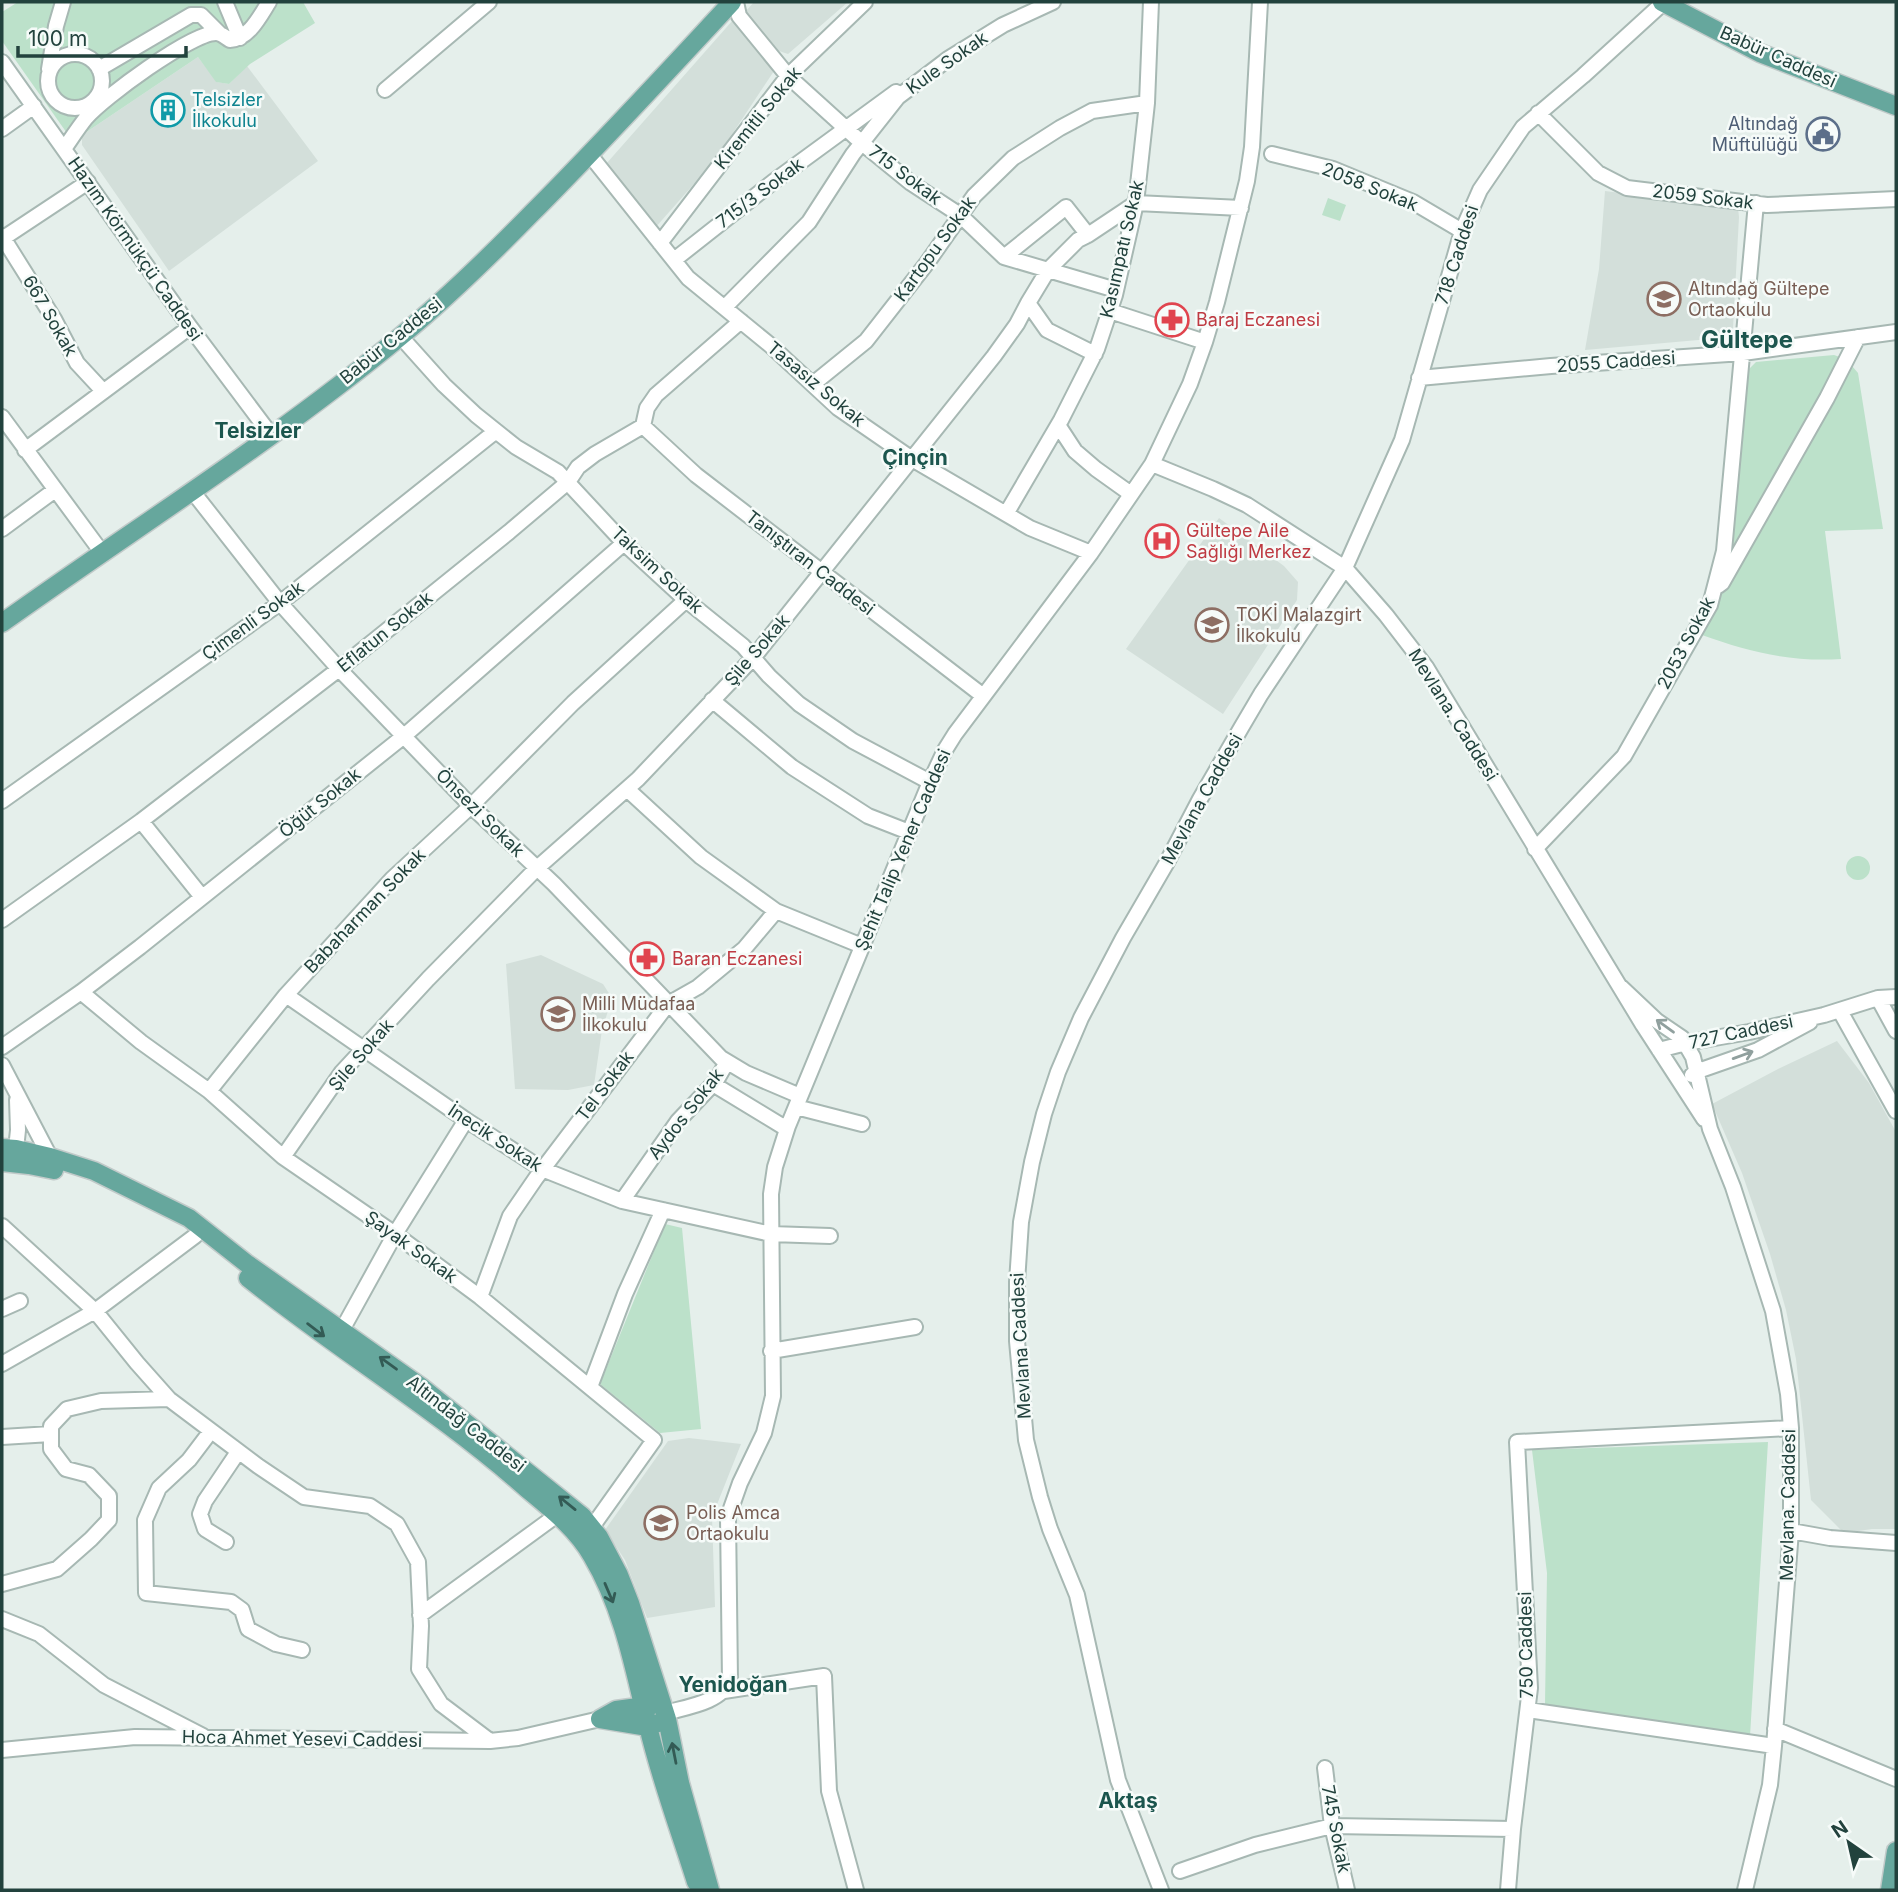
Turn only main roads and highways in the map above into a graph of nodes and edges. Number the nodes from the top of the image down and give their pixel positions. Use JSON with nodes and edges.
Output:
{"nodes":[{"id":1,"x":734,"y":2,"type":"edge"},
{"id":2,"x":1662,"y":2,"type":"edge"},
{"id":3,"x":1896,"y":95,"type":"edge"},
{"id":4,"x":1875,"y":98,"type":"junction"},
{"id":5,"x":1896,"y":106,"type":"edge"},
{"id":6,"x":2,"y":623,"type":"edge"},
{"id":7,"x":7,"y":1156,"type":"edge"},
{"id":8,"x":644,"y":1706,"type":"junction"},
{"id":9,"x":664,"y":1712,"type":"junction"},
{"id":10,"x":648,"y":1727,"type":"junction"},
{"id":11,"x":1896,"y":1851,"type":"edge"},
{"id":12,"x":698,"y":1890,"type":"edge"},
{"id":13,"x":710,"y":1890,"type":"edge"},
{"id":14,"x":1890,"y":1890,"type":"edge"}],
"edges":[{"from":1,"to":6,"type":"main road","name":"Babür Caddesi"},
{"from":2,"to":4,"type":"main road","name":"Babür Caddesi"},
{"from":3,"to":4,"type":"main road"},
{"from":4,"to":5,"type":"main road","name":"Babür Caddesi"},
{"from":7,"to":8,"type":"main road","name":"Altındağ Caddesi","one_way":true},
{"from":9,"to":7,"type":"main road","name":"Altındağ Caddesi","one_way":true},
{"from":8,"to":9,"type":"main road","name":"Hoca Ahmet Yesevi Caddesi"},
{"from":8,"to":10,"type":"main road","name":"Altındağ Caddesi"},
{"from":8,"to":10,"type":"main road","name":"Hoca Ahmet Yesevi Caddesi"},
{"from":9,"to":10,"type":"main road"},
{"from":13,"to":9,"type":"main road","name":"Altındağ Caddesi","one_way":true},
{"from":10,"to":12,"type":"main road","name":"Altındağ Caddesi"},
{"from":11,"to":14,"type":"main road"}]}
